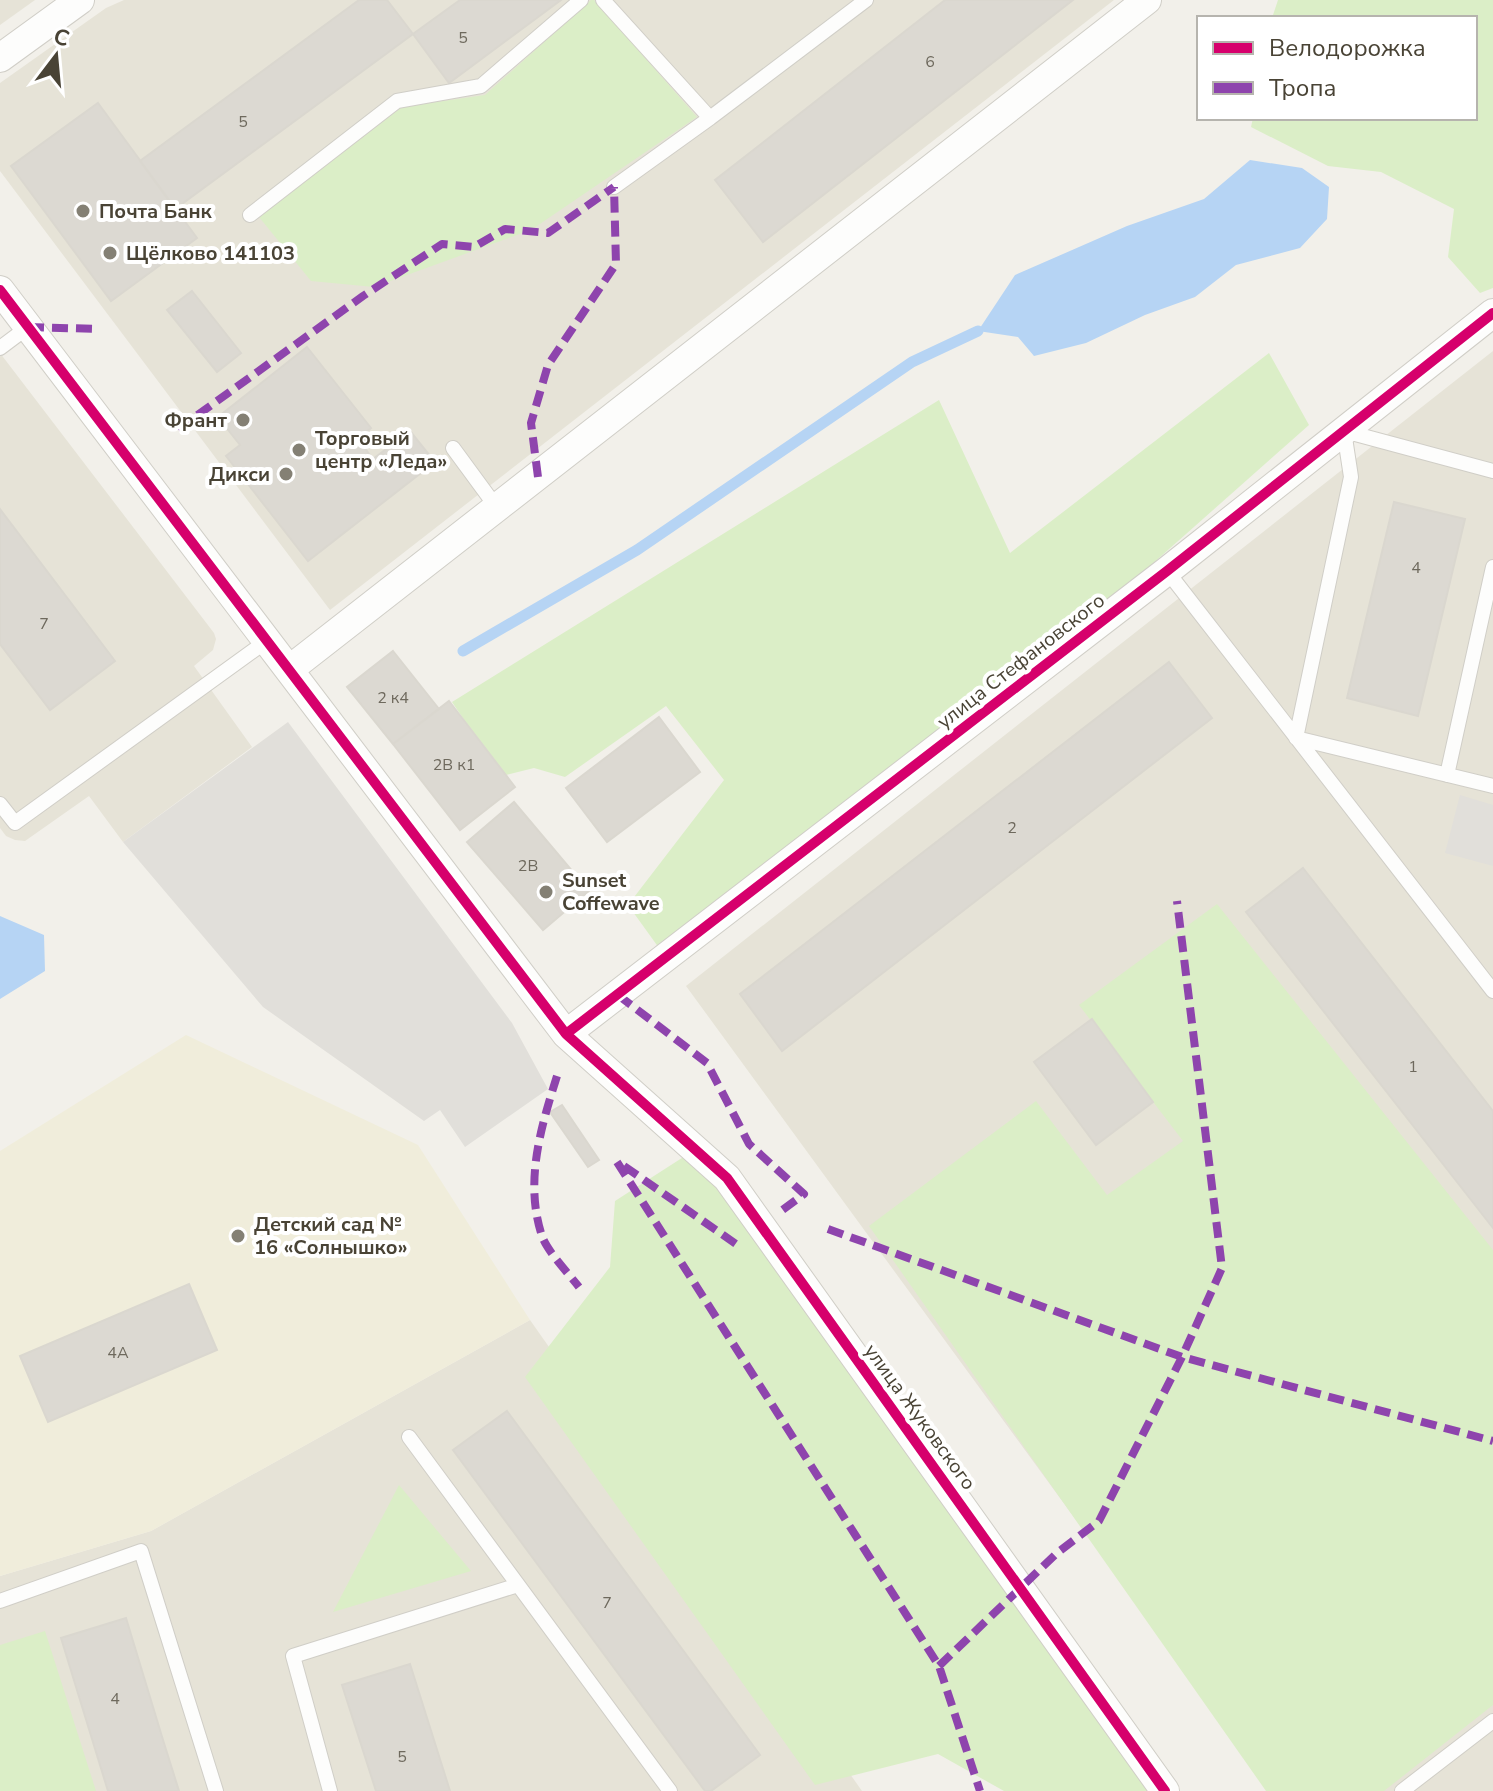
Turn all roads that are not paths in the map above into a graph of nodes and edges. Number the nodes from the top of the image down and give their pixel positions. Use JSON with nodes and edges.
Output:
{"nodes":[{"id":1,"x":80,"y":0,"type":"edge"},
{"id":2,"x":581,"y":0,"type":"edge"},
{"id":3,"x":603,"y":0,"type":"edge"},
{"id":4,"x":866,"y":0,"type":"edge"},
{"id":5,"x":1147,"y":0,"type":"edge"},
{"id":6,"x":0,"y":58,"type":"edge"},
{"id":7,"x":710,"y":118,"type":"junction"},
{"id":8,"x":614,"y":187,"type":"dead end"},
{"id":9,"x":250,"y":215,"type":"dead end"},
{"id":10,"x":0,"y":290,"type":"edge"},
{"id":11,"x":1493,"y":313,"type":"edge"},
{"id":12,"x":28,"y":327,"type":"junction"},
{"id":13,"x":0,"y":348,"type":"edge"},
{"id":14,"x":1344,"y":431,"type":"junction"},
{"id":15,"x":453,"y":448,"type":"dead end"},
{"id":16,"x":1493,"y":471,"type":"edge"},
{"id":17,"x":497,"y":508,"type":"junction"},
{"id":18,"x":1493,"y":567,"type":"edge"},
{"id":19,"x":1167,"y":571,"type":"junction"},
{"id":20,"x":268,"y":640,"type":"junction"},
{"id":21,"x":290,"y":669,"type":"junction"},
{"id":22,"x":1296,"y":738,"type":"junction"},
{"id":23,"x":1447,"y":775,"type":"junction"},
{"id":24,"x":1493,"y":786,"type":"edge"},
{"id":25,"x":0,"y":804,"type":"edge"},
{"id":26,"x":1493,"y":991,"type":"edge"},
{"id":27,"x":566,"y":1034,"type":"junction"},
{"id":28,"x":409,"y":1437,"type":"dead end"},
{"id":29,"x":518,"y":1585,"type":"junction"},
{"id":30,"x":0,"y":1601,"type":"edge"},
{"id":31,"x":1493,"y":1721,"type":"edge"},
{"id":32,"x":216,"y":1791,"type":"edge"},
{"id":33,"x":330,"y":1791,"type":"edge"},
{"id":34,"x":670,"y":1791,"type":"edge"},
{"id":35,"x":1165,"y":1791,"type":"edge"},
{"id":36,"x":1402,"y":1791,"type":"edge"}],
"edges":[{"from":1,"to":6,"type":"street"},
{"from":2,"to":9,"type":"lane"},
{"from":3,"to":7,"type":"lane"},
{"from":4,"to":7,"type":"lane"},
{"from":5,"to":17,"type":"street"},
{"from":7,"to":8,"type":"lane"},
{"from":10,"to":12,"type":"street","name":"улица Жуковского"},
{"from":11,"to":14,"type":"street","name":"улица Стефановского"},
{"from":12,"to":13,"type":"lane"},
{"from":12,"to":20,"type":"street","name":"улица Жуковского"},
{"from":14,"to":16,"type":"lane"},
{"from":14,"to":19,"type":"street","name":"улица Стефановского"},
{"from":14,"to":22,"type":"lane"},
{"from":15,"to":17,"type":"lane"},
{"from":17,"to":21,"type":"street"},
{"from":18,"to":23,"type":"lane"},
{"from":19,"to":22,"type":"lane"},
{"from":19,"to":27,"type":"street","name":"улица Стефановского"},
{"from":20,"to":21,"type":"street","name":"улица Жуковского"},
{"from":20,"to":25,"type":"lane"},
{"from":21,"to":27,"type":"street","name":"улица Жуковского"},
{"from":22,"to":23,"type":"lane"},
{"from":22,"to":26,"type":"lane"},
{"from":23,"to":24,"type":"lane"},
{"from":27,"to":35,"type":"street","name":"улица Жуковского"},
{"from":28,"to":29,"type":"lane"},
{"from":29,"to":33,"type":"lane"},
{"from":29,"to":34,"type":"lane"},
{"from":30,"to":32,"type":"lane"},
{"from":31,"to":36,"type":"lane"}]}
